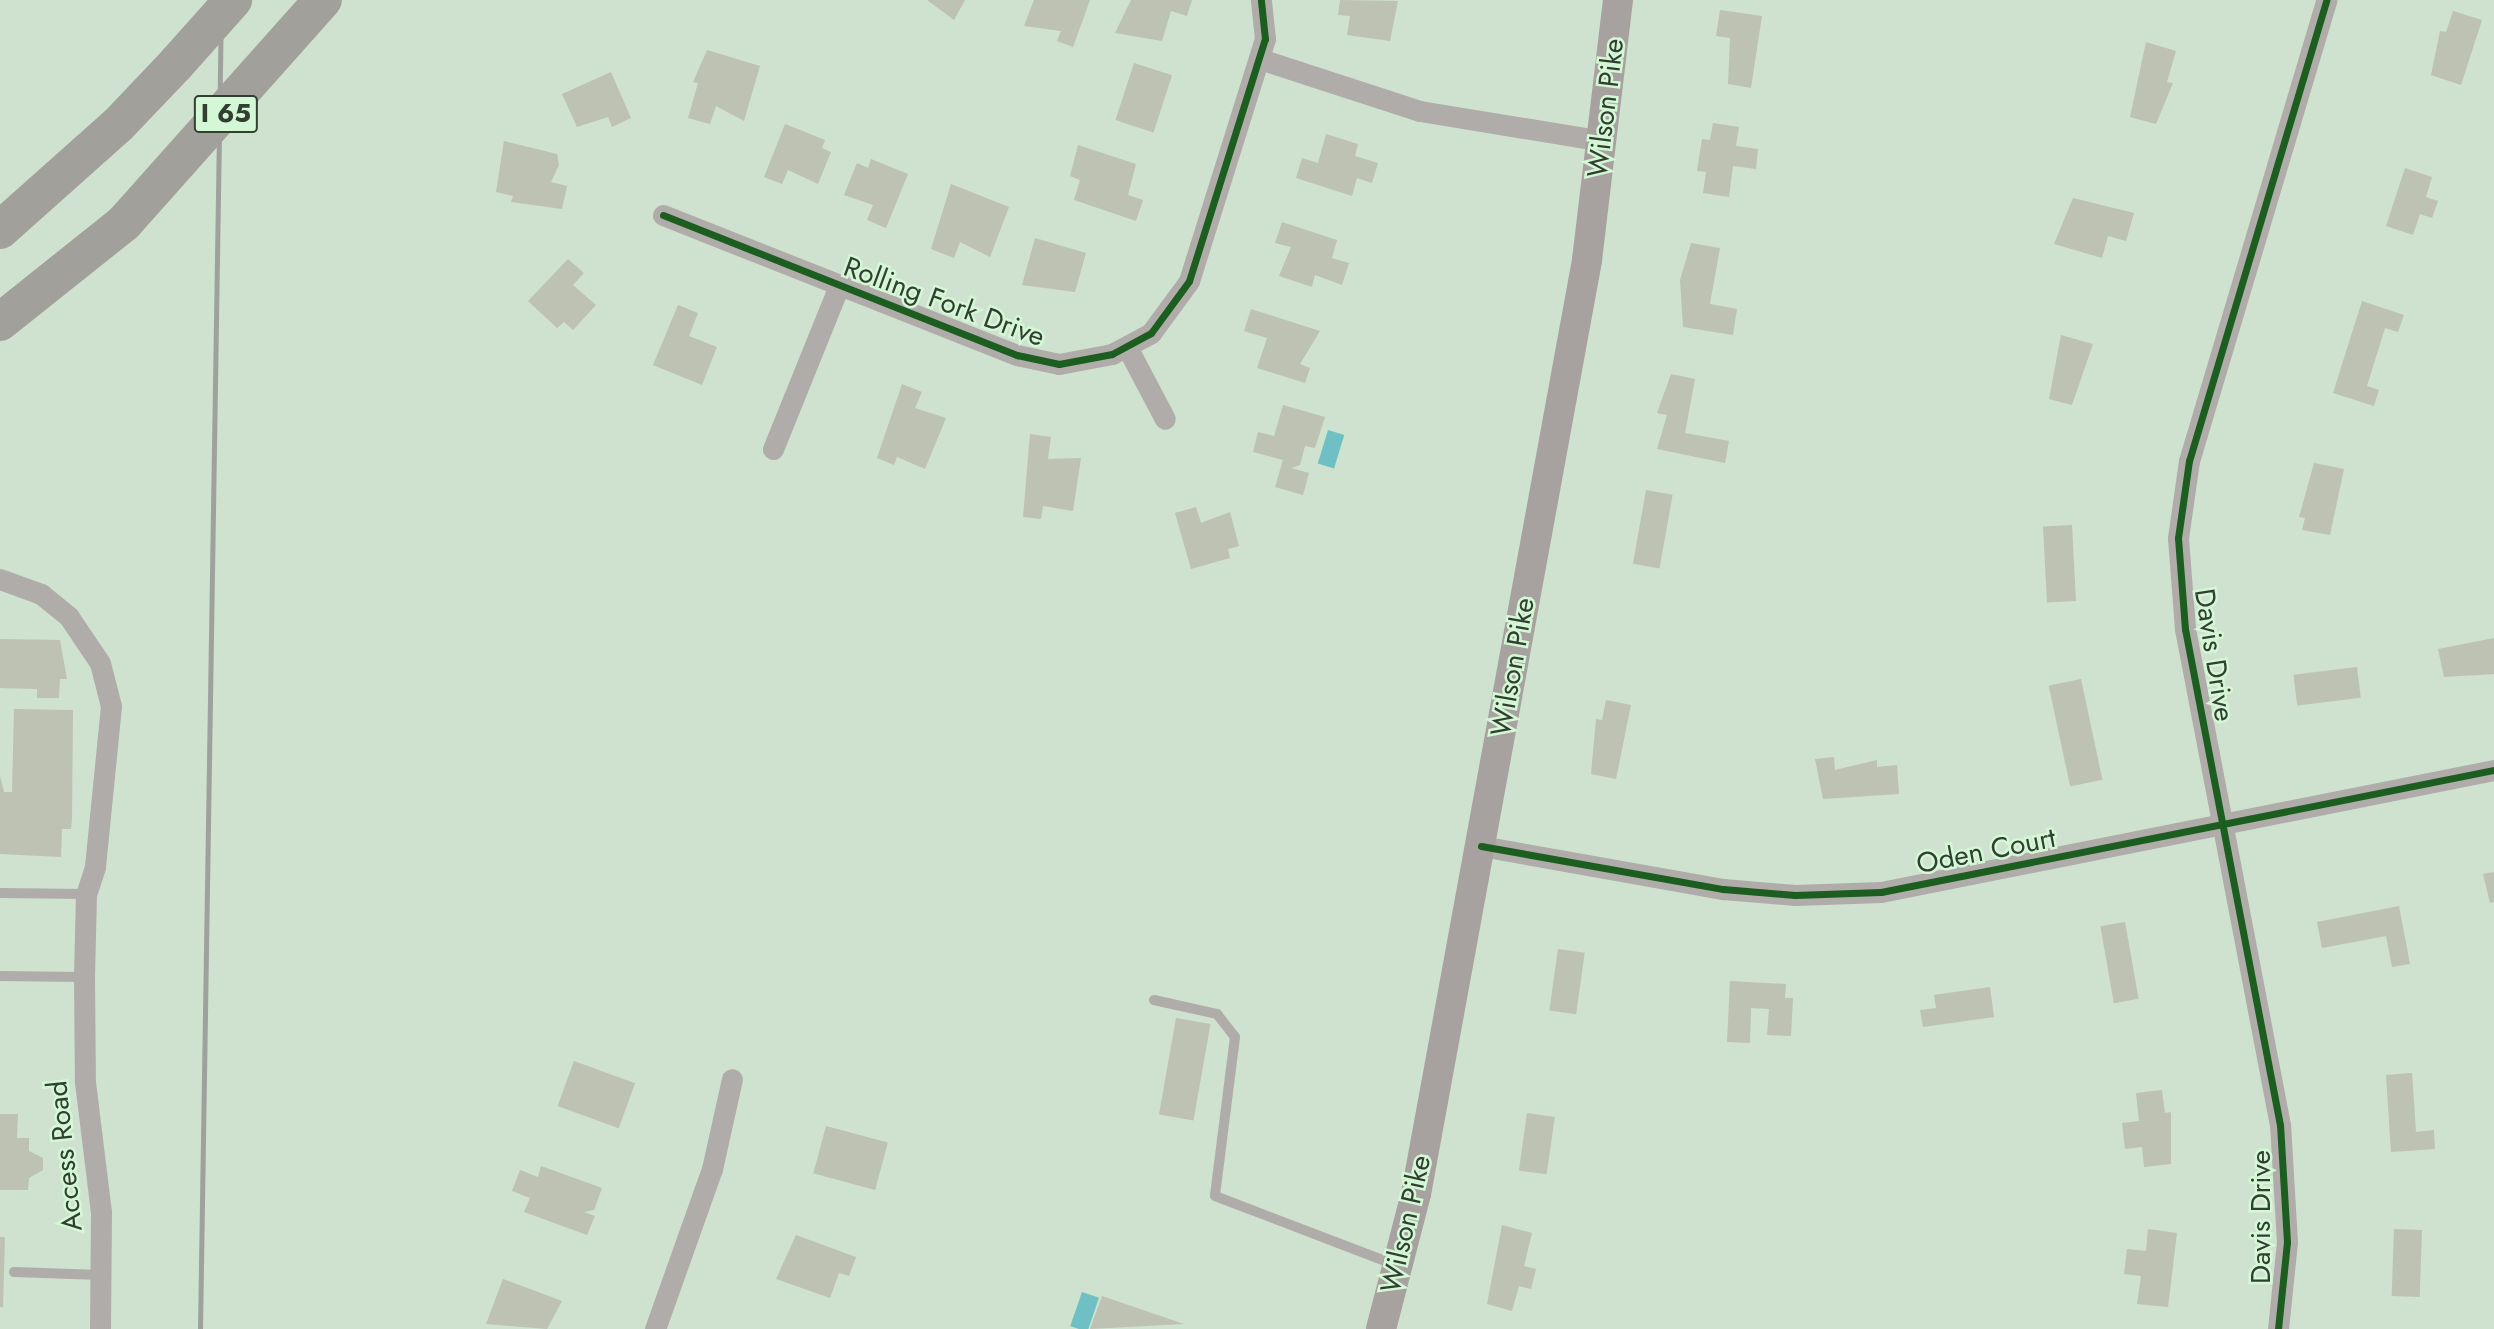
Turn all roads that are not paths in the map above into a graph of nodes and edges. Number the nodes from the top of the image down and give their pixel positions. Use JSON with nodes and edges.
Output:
{"nodes":[{"id":1,"x":233,"y":0,"type":"edge"},
{"id":2,"x":323,"y":0,"type":"edge"},
{"id":3,"x":1261,"y":0,"type":"edge"},
{"id":4,"x":1618,"y":0,"type":"edge"},
{"id":5,"x":2326,"y":0,"type":"edge"},
{"id":6,"x":1260,"y":59,"type":"junction"},
{"id":7,"x":1603,"y":141,"type":"junction"},
{"id":8,"x":663,"y":215,"type":"dead end"},
{"id":9,"x":0,"y":230,"type":"edge"},
{"id":10,"x":839,"y":286,"type":"junction"},
{"id":11,"x":0,"y":322,"type":"edge"},
{"id":12,"x":1127,"y":347,"type":"junction"},
{"id":13,"x":1165,"y":419,"type":"dead end"},
{"id":14,"x":773,"y":449,"type":"dead end"},
{"id":15,"x":0,"y":579,"type":"edge"},
{"id":16,"x":2494,"y":771,"type":"edge"},
{"id":17,"x":2223,"y":824,"type":"junction"},
{"id":18,"x":1481,"y":846,"type":"junction"},
{"id":19,"x":0,"y":893,"type":"edge"},
{"id":20,"x":86,"y":894,"type":"junction"},
{"id":21,"x":0,"y":976,"type":"edge"},
{"id":22,"x":84,"y":977,"type":"junction"},
{"id":23,"x":1154,"y":1000,"type":"dead end"},
{"id":24,"x":732,"y":1079,"type":"dead end"},
{"id":25,"x":1398,"y":1266,"type":"junction"},
{"id":26,"x":15,"y":1272,"type":"dead end"},
{"id":27,"x":101,"y":1275,"type":"junction"},
{"id":28,"x":100,"y":1329,"type":"edge"},
{"id":29,"x":655,"y":1329,"type":"edge"},
{"id":30,"x":1381,"y":1329,"type":"edge"},
{"id":31,"x":2278,"y":1329,"type":"edge"}],
"edges":[{"from":1,"to":9,"type":"highway","number":"I 65","bridge":true},
{"from":2,"to":11,"type":"highway","number":"I 65","bridge":true},
{"from":3,"to":6,"type":"street","name":"Rolling Fork Drive"},
{"from":4,"to":7,"type":"main road","name":"Wilson Pike"},
{"from":5,"to":17,"type":"street","name":"Davis Drive"},
{"from":6,"to":7,"type":"street"},
{"from":6,"to":12,"type":"street","name":"Rolling Fork Drive"},
{"from":7,"to":18,"type":"main road","name":"Wilson Pike"},
{"from":8,"to":10,"type":"street","name":"Rolling Fork Drive"},
{"from":10,"to":12,"type":"street","name":"Rolling Fork Drive"},
{"from":10,"to":14,"type":"street"},
{"from":12,"to":13,"type":"street"},
{"from":15,"to":20,"type":"street","name":"Access Road"},
{"from":16,"to":17,"type":"street","name":"Oden Court"},
{"from":17,"to":18,"type":"street","name":"Oden Court"},
{"from":17,"to":31,"type":"street","name":"Davis Drive"},
{"from":18,"to":25,"type":"main road","name":"Wilson Pike"},
{"from":19,"to":20,"type":"lane"},
{"from":20,"to":22,"type":"street","name":"Access Road"},
{"from":21,"to":22,"type":"lane"},
{"from":22,"to":27,"type":"street","name":"Access Road"},
{"from":23,"to":25,"type":"lane"},
{"from":24,"to":29,"type":"street"},
{"from":25,"to":30,"type":"main road","name":"Wilson Pike"},
{"from":26,"to":27,"type":"lane"},
{"from":27,"to":28,"type":"street","name":"Access Road"}]}
